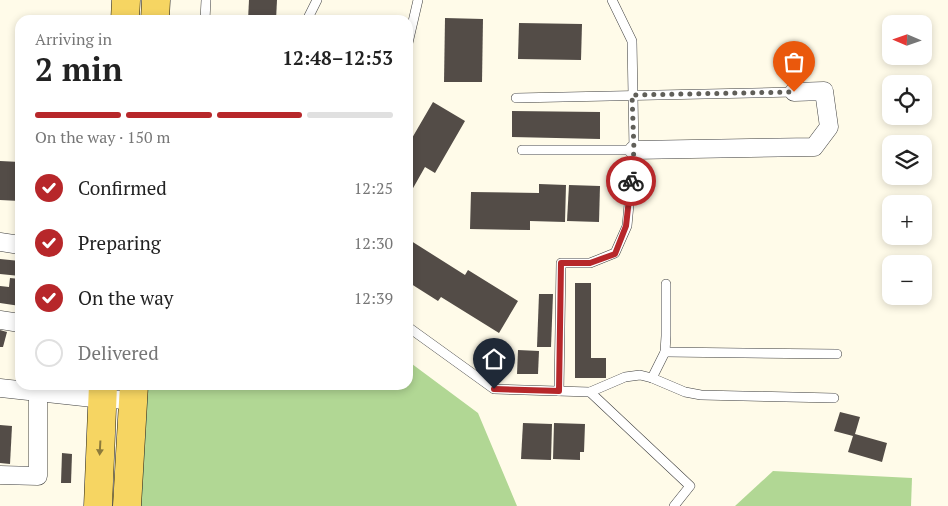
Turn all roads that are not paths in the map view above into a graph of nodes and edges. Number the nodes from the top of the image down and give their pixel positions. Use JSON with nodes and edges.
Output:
{"nodes":[{"id":1,"x":126,"y":0,"type":"edge"},
{"id":2,"x":156,"y":0,"type":"edge"},
{"id":3,"x":206,"y":0,"type":"edge"},
{"id":4,"x":317,"y":0,"type":"edge"},
{"id":5,"x":418,"y":0,"type":"edge"},
{"id":6,"x":612,"y":0,"type":"edge"},
{"id":7,"x":125,"y":15,"type":"edge"},
{"id":8,"x":155,"y":15,"type":"edge"},
{"id":9,"x":205,"y":15,"type":"edge"},
{"id":10,"x":310,"y":15,"type":"edge"},
{"id":11,"x":413,"y":22,"type":"edge"},
{"id":12,"x":794,"y":92,"type":"joint"},
{"id":13,"x":632,"y":95,"type":"junction"},
{"id":14,"x":516,"y":98,"type":"dead end"},
{"id":15,"x":522,"y":150,"type":"dead end"},
{"id":16,"x":634,"y":150,"type":"junction"},
{"id":17,"x":0,"y":242,"type":"edge"},
{"id":18,"x":15,"y":244,"type":"edge"},
{"id":19,"x":666,"y":284,"type":"dead end"},
{"id":20,"x":0,"y":320,"type":"edge"},
{"id":21,"x":15,"y":322,"type":"edge"},
{"id":22,"x":413,"y":331,"type":"edge"},
{"id":23,"x":664,"y":352,"type":"junction"},
{"id":24,"x":837,"y":354,"type":"dead end"},
{"id":25,"x":652,"y":378,"type":"junction"},
{"id":26,"x":0,"y":388,"type":"edge"},
{"id":27,"x":15,"y":390,"type":"edge"},
{"id":28,"x":19,"y":390,"type":"edge"},
{"id":29,"x":559,"y":391,"type":"junction"},
{"id":30,"x":38,"y":392,"type":"junction"},
{"id":31,"x":103,"y":392,"type":"edge"},
{"id":32,"x":590,"y":392,"type":"junction"},
{"id":33,"x":134,"y":393,"type":"edge"},
{"id":34,"x":834,"y":398,"type":"dead end"},
{"id":35,"x":0,"y":475,"type":"edge"},
{"id":36,"x":98,"y":506,"type":"edge"},
{"id":37,"x":127,"y":506,"type":"edge"},
{"id":38,"x":674,"y":506,"type":"edge"}],
"edges":[{"from":1,"to":7,"type":"main road"},
{"from":2,"to":8,"type":"main road"},
{"from":3,"to":9,"type":"lane"},
{"from":4,"to":10,"type":"lane"},
{"from":5,"to":11,"type":"lane"},
{"from":6,"to":13,"type":"lane"},
{"from":12,"to":13,"type":"lane"},
{"from":12,"to":16,"type":"street"},
{"from":13,"to":14,"type":"lane"},
{"from":13,"to":16,"type":"lane"},
{"from":15,"to":16,"type":"lane"},
{"from":16,"to":29,"type":"lane"},
{"from":17,"to":18,"type":"street"},
{"from":19,"to":23,"type":"lane"},
{"from":20,"to":21,"type":"street"},
{"from":22,"to":29,"type":"lane"},
{"from":23,"to":24,"type":"lane"},
{"from":23,"to":25,"type":"lane"},
{"from":25,"to":32,"type":"lane"},
{"from":25,"to":34,"type":"lane"},
{"from":26,"to":27,"type":"street"},
{"from":28,"to":30,"type":"street"},
{"from":29,"to":32,"type":"lane"},
{"from":30,"to":31,"type":"street"},
{"from":30,"to":35,"type":"street"},
{"from":31,"to":33,"type":"street"},
{"from":31,"to":36,"type":"main road","one_way":true},
{"from":32,"to":38,"type":"lane"},
{"from":33,"to":37,"type":"main road"}]}
